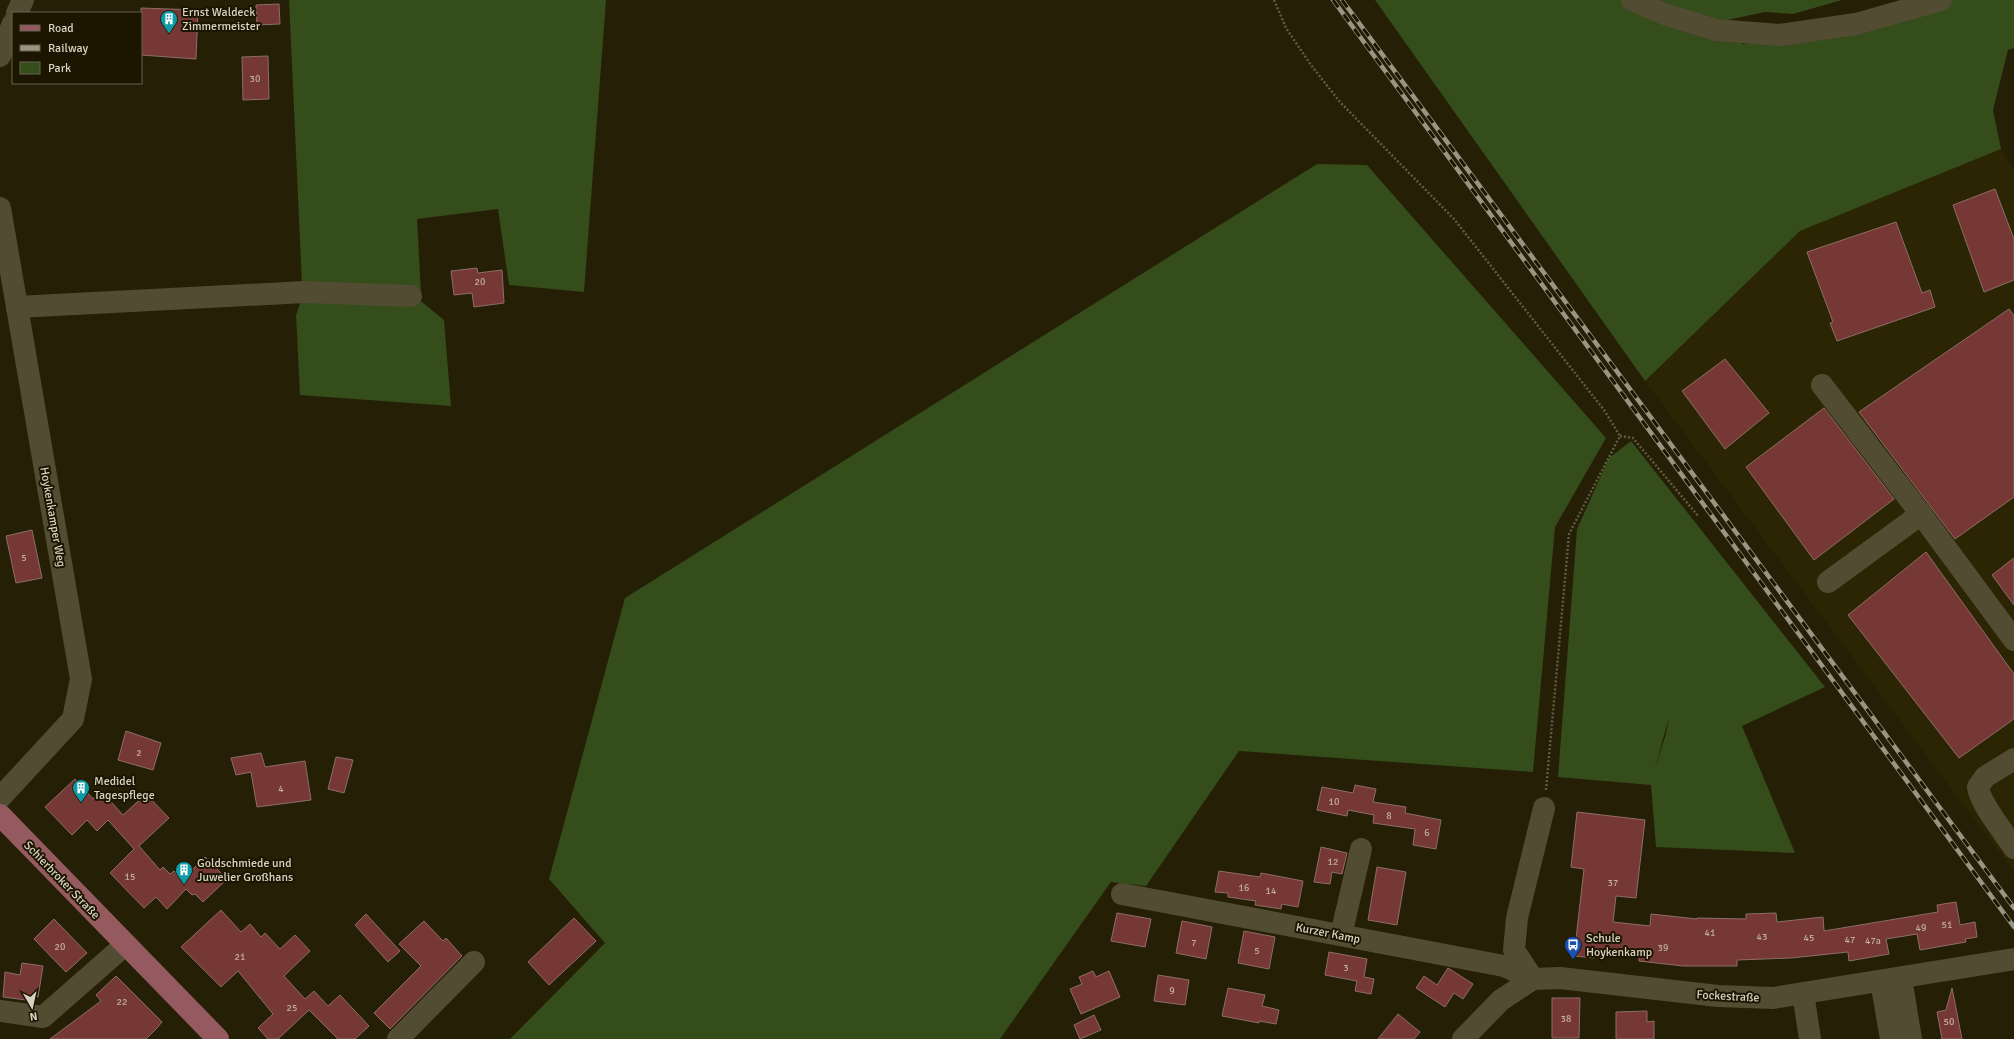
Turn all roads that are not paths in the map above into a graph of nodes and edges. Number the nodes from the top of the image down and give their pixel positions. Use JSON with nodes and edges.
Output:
{"nodes":[{"id":1,"x":23,"y":0,"type":"edge"},
{"id":2,"x":1632,"y":0,"type":"edge"},
{"id":3,"x":1941,"y":0,"type":"edge"},
{"id":4,"x":17,"y":12,"type":"edge"},
{"id":5,"x":12,"y":26,"type":"edge"},
{"id":6,"x":0,"y":56,"type":"edge"},
{"id":7,"x":0,"y":208,"type":"edge"},
{"id":8,"x":411,"y":296,"type":"dead end"},
{"id":9,"x":17,"y":307,"type":"junction"},
{"id":10,"x":1822,"y":385,"type":"dead end"},
{"id":11,"x":1921,"y":514,"type":"junction"},
{"id":12,"x":1828,"y":582,"type":"dead end"},
{"id":13,"x":2014,"y":640,"type":"edge"},
{"id":14,"x":2014,"y":759,"type":"edge"},
{"id":15,"x":0,"y":798,"type":"edge"},
{"id":16,"x":1544,"y":808,"type":"road end"},
{"id":17,"x":0,"y":815,"type":"edge"},
{"id":18,"x":2014,"y":848,"type":"edge"},
{"id":19,"x":1361,"y":849,"type":"dead end"},
{"id":20,"x":1122,"y":894,"type":"dead end"},
{"id":21,"x":1341,"y":935,"type":"junction"},
{"id":22,"x":125,"y":945,"type":"junction"},
{"id":23,"x":2014,"y":959,"type":"edge"},
{"id":24,"x":474,"y":962,"type":"dead end"},
{"id":25,"x":1533,"y":979,"type":"junction"},
{"id":26,"x":1891,"y":979,"type":"junction"},
{"id":27,"x":1803,"y":993,"type":"junction"},
{"id":28,"x":0,"y":1011,"type":"edge"},
{"id":29,"x":218,"y":1039,"type":"edge"},
{"id":30,"x":398,"y":1039,"type":"edge"},
{"id":31,"x":1463,"y":1039,"type":"edge"},
{"id":32,"x":1810,"y":1039,"type":"edge"},
{"id":33,"x":1890,"y":1039,"type":"edge"},
{"id":34,"x":1911,"y":1039,"type":"edge"}],
"edges":[{"from":1,"to":4,"type":"street"},
{"from":2,"to":3,"type":"street"},
{"from":5,"to":6,"type":"street"},
{"from":7,"to":9,"type":"street","name":"Hoykenkamper Weg"},
{"from":8,"to":9,"type":"street"},
{"from":9,"to":15,"type":"street","name":"Hoykenkamper Weg"},
{"from":10,"to":11,"type":"street"},
{"from":11,"to":12,"type":"street"},
{"from":11,"to":13,"type":"street"},
{"from":14,"to":18,"type":"street"},
{"from":16,"to":25,"type":"street"},
{"from":17,"to":22,"type":"main road","name":"Schierbroker Straße"},
{"from":19,"to":21,"type":"street"},
{"from":20,"to":21,"type":"street","name":"Kurzer Kamp"},
{"from":21,"to":25,"type":"street","name":"Kurzer Kamp"},
{"from":22,"to":28,"type":"street"},
{"from":22,"to":29,"type":"main road","name":"Schierbroker Straße"},
{"from":23,"to":26,"type":"street","name":"Fockestraße"},
{"from":24,"to":30,"type":"street"},
{"from":25,"to":27,"type":"street","name":"Fockestraße"},
{"from":25,"to":31,"type":"street"},
{"from":26,"to":27,"type":"street","name":"Fockestraße"},
{"from":26,"to":33,"type":"street"},
{"from":26,"to":34,"type":"street"},
{"from":27,"to":32,"type":"street"}]}
